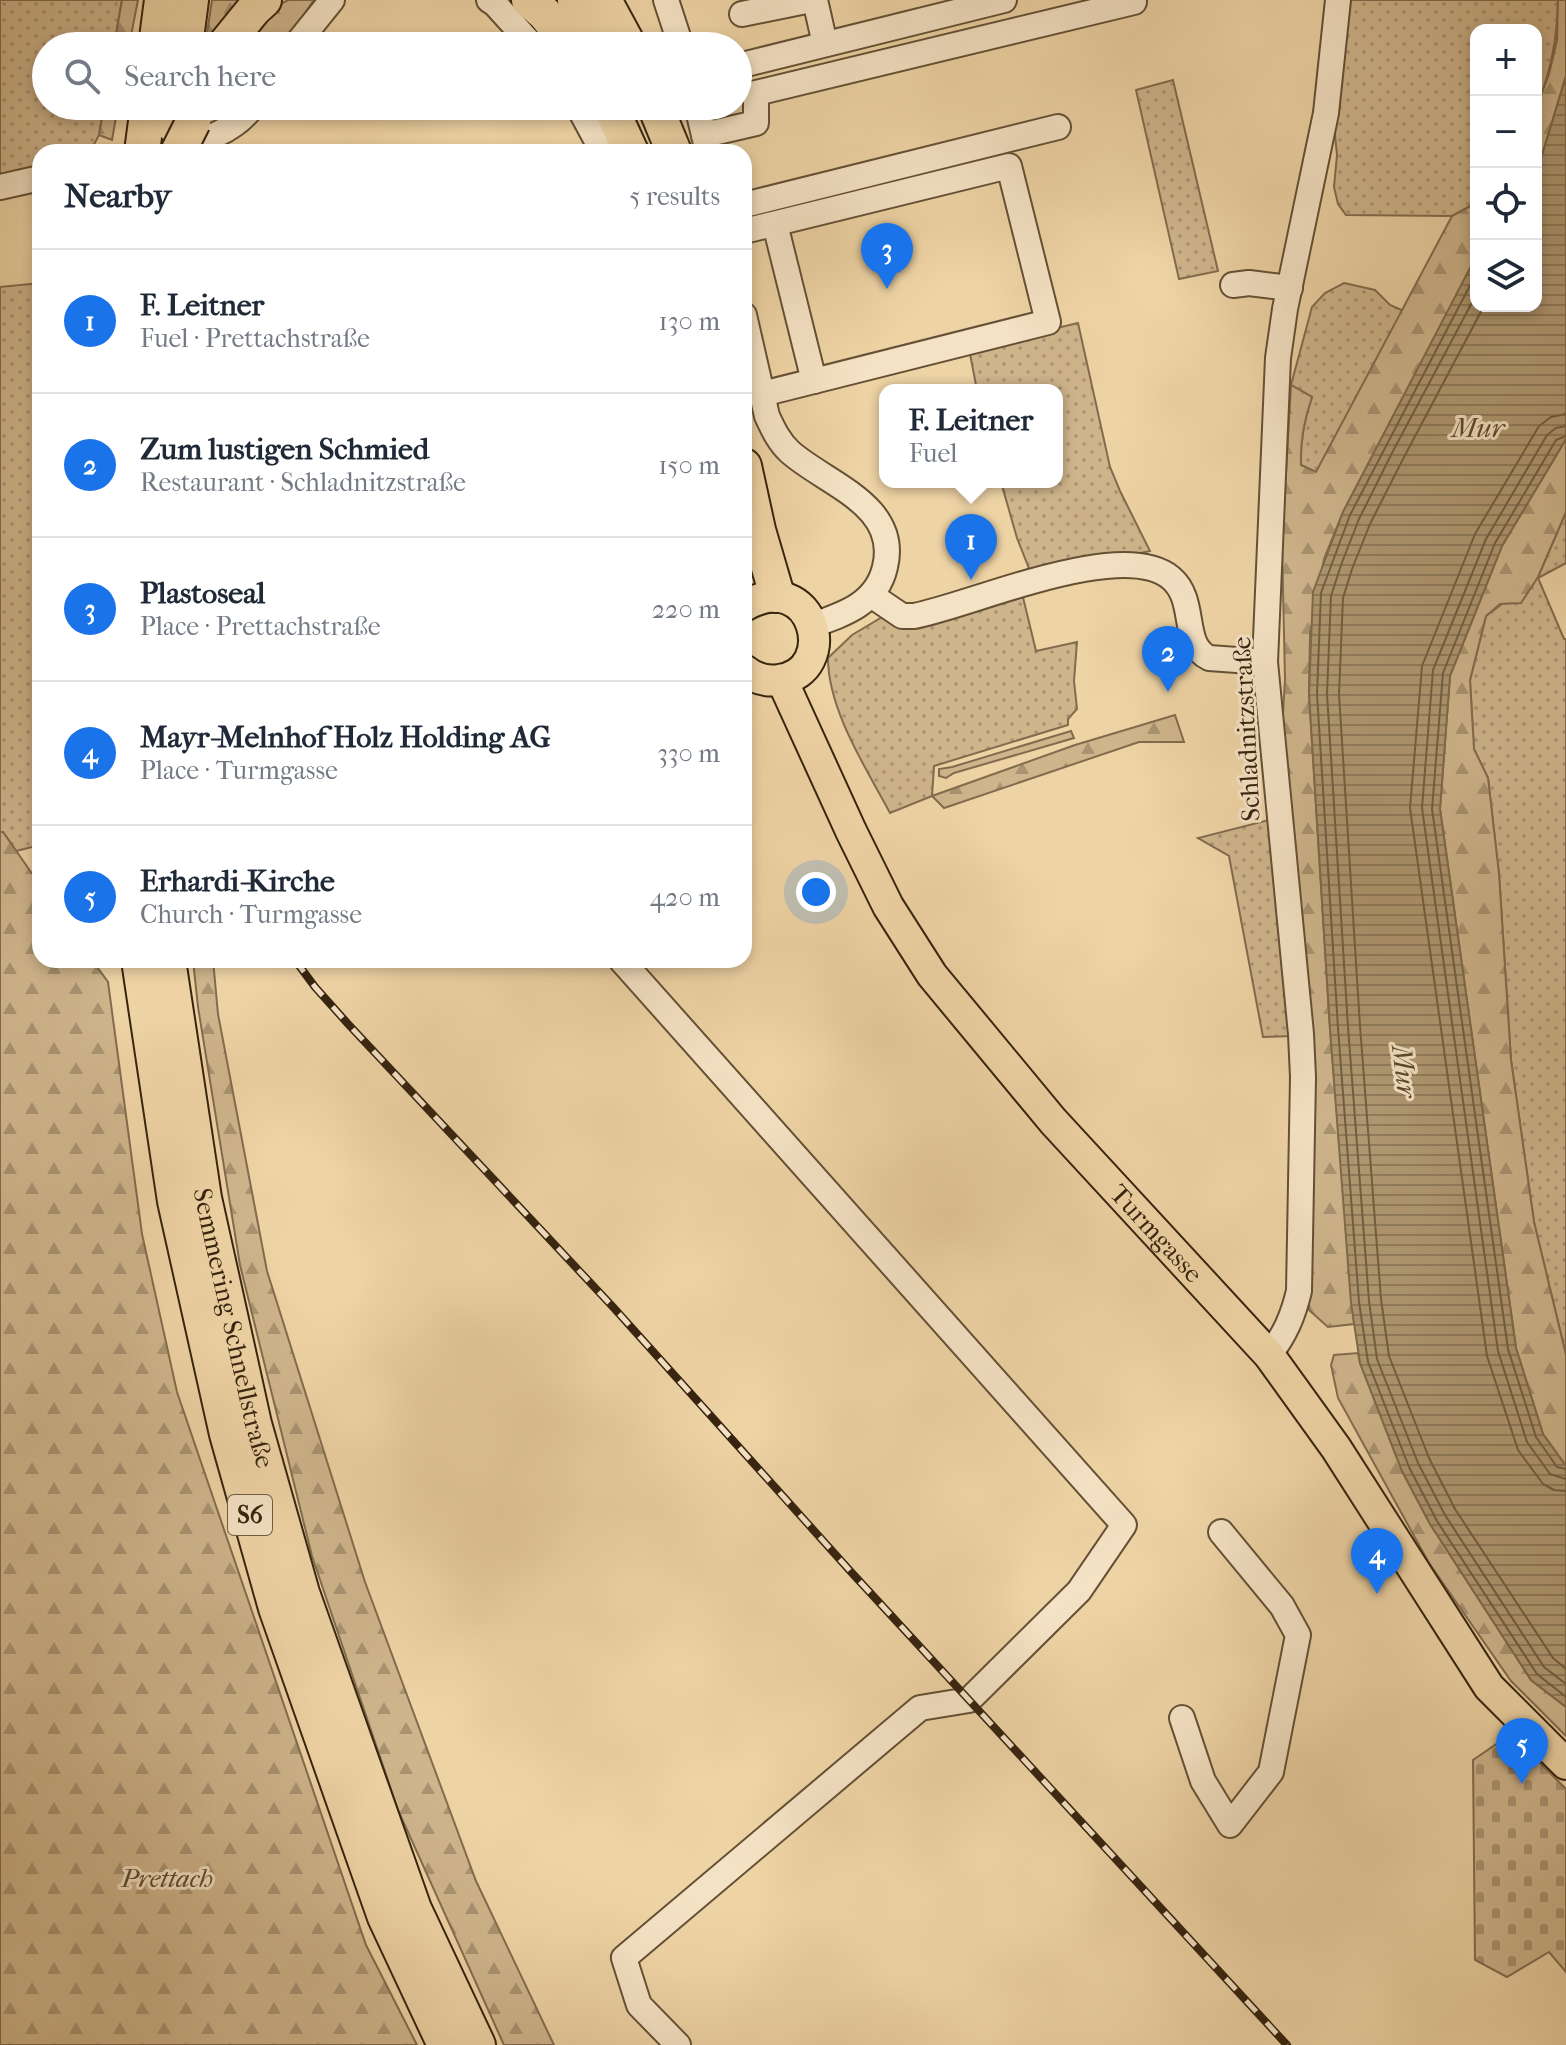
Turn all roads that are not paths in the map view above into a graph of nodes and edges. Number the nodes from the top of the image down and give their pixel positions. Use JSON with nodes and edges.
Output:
{"nodes":[{"id":1,"x":162,"y":0,"type":"edge"},
{"id":2,"x":191,"y":0,"type":"edge"},
{"id":3,"x":264,"y":0,"type":"edge"},
{"id":4,"x":332,"y":0,"type":"edge"},
{"id":5,"x":489,"y":0,"type":"edge"},
{"id":6,"x":529,"y":0,"type":"edge"},
{"id":7,"x":575,"y":0,"type":"edge"},
{"id":8,"x":604,"y":0,"type":"edge"},
{"id":9,"x":630,"y":0,"type":"edge"},
{"id":10,"x":666,"y":0,"type":"edge"},
{"id":11,"x":813,"y":0,"type":"edge"},
{"id":12,"x":1004,"y":0,"type":"edge"},
{"id":13,"x":1338,"y":0,"type":"edge"},
{"id":14,"x":1134,"y":2,"type":"dead end"},
{"id":15,"x":742,"y":14,"type":"dead end"},
{"id":16,"x":158,"y":32,"type":"edge"},
{"id":17,"x":187,"y":32,"type":"edge"},
{"id":18,"x":235,"y":32,"type":"edge"},
{"id":19,"x":306,"y":32,"type":"edge"},
{"id":20,"x":520,"y":32,"type":"edge"},
{"id":21,"x":560,"y":32,"type":"edge"},
{"id":22,"x":595,"y":32,"type":"edge"},
{"id":23,"x":621,"y":32,"type":"edge"},
{"id":24,"x":643,"y":32,"type":"edge"},
{"id":25,"x":676,"y":32,"type":"edge"},
{"id":26,"x":825,"y":44,"type":"junction"},
{"id":27,"x":752,"y":62,"type":"edge"},
{"id":28,"x":242,"y":120,"type":"edge"},
{"id":29,"x":586,"y":120,"type":"edge"},
{"id":30,"x":616,"y":120,"type":"edge"},
{"id":31,"x":636,"y":120,"type":"edge"},
{"id":32,"x":661,"y":120,"type":"edge"},
{"id":33,"x":670,"y":120,"type":"edge"},
{"id":34,"x":700,"y":120,"type":"edge"},
{"id":35,"x":1058,"y":127,"type":"dead end"},
{"id":36,"x":168,"y":131,"type":"edge"},
{"id":37,"x":706,"y":143,"type":"edge"},
{"id":38,"x":599,"y":144,"type":"edge"},
{"id":39,"x":627,"y":144,"type":"edge"},
{"id":40,"x":644,"y":144,"type":"edge"},
{"id":41,"x":671,"y":144,"type":"edge"},
{"id":42,"x":673,"y":144,"type":"edge"},
{"id":43,"x":32,"y":180,"type":"edge"},
{"id":44,"x":0,"y":187,"type":"edge"},
{"id":45,"x":752,"y":203,"type":"edge"},
{"id":46,"x":775,"y":224,"type":"junction"},
{"id":47,"x":752,"y":229,"type":"edge"},
{"id":48,"x":1233,"y":285,"type":"dead end"},
{"id":49,"x":1290,"y":288,"type":"junction"},
{"id":50,"x":752,"y":350,"type":"edge"},
{"id":51,"x":814,"y":381,"type":"junction"},
{"id":52,"x":762,"y":394,"type":"junction"},
{"id":53,"x":752,"y":503,"type":"edge"},
{"id":54,"x":777,"y":595,"type":"junction"},
{"id":55,"x":871,"y":595,"type":"junction"},
{"id":56,"x":752,"y":601,"type":"edge"},
{"id":57,"x":813,"y":625,"type":"junction"},
{"id":58,"x":1265,"y":662,"type":"junction"},
{"id":59,"x":752,"y":676,"type":"edge"},
{"id":60,"x":782,"y":680,"type":"junction"},
{"id":61,"x":140,"y":968,"type":"edge"},
{"id":62,"x":169,"y":968,"type":"edge"},
{"id":63,"x":628,"y":968,"type":"edge"},
{"id":64,"x":1269,"y":1355,"type":"junction"},
{"id":65,"x":1221,"y":1532,"type":"dead end"},
{"id":66,"x":1182,"y":1718,"type":"dead end"},
{"id":67,"x":1566,"y":1764,"type":"edge"},
{"id":68,"x":445,"y":2045,"type":"edge"},
{"id":69,"x":478,"y":2045,"type":"edge"},
{"id":70,"x":678,"y":2045,"type":"edge"}],
"edges":[{"from":1,"to":16,"type":"highway"},
{"from":2,"to":17,"type":"highway"},
{"from":3,"to":18,"type":"highway"},
{"from":4,"to":19,"type":"street"},
{"from":5,"to":20,"type":"street"},
{"from":6,"to":21,"type":"highway"},
{"from":7,"to":22,"type":"highway"},
{"from":8,"to":23,"type":"highway"},
{"from":9,"to":24,"type":"highway"},
{"from":10,"to":25,"type":"street"},
{"from":11,"to":15,"type":"street"},
{"from":11,"to":26,"type":"street"},
{"from":12,"to":26,"type":"street"},
{"from":13,"to":49,"type":"street","name":"Schladnitzstraße"},
{"from":14,"to":37,"type":"street"},
{"from":26,"to":27,"type":"street"},
{"from":28,"to":36,"type":"street"},
{"from":29,"to":38,"type":"street"},
{"from":30,"to":39,"type":"highway"},
{"from":31,"to":40,"type":"highway"},
{"from":32,"to":41,"type":"highway"},
{"from":33,"to":42,"type":"highway"},
{"from":34,"to":37,"type":"street"},
{"from":35,"to":45,"type":"street"},
{"from":43,"to":44,"type":"street"},
{"from":46,"to":47,"type":"street"},
{"from":46,"to":51,"type":"street"},
{"from":46,"to":51,"type":"street"},
{"from":48,"to":49,"type":"street"},
{"from":49,"to":58,"type":"street","name":"Schladnitzstraße"},
{"from":50,"to":52,"type":"street"},
{"from":51,"to":52,"type":"street"},
{"from":52,"to":55,"type":"street"},
{"from":53,"to":54,"type":"highway"},
{"from":54,"to":56,"type":"main road"},
{"from":54,"to":57,"type":"main road"},
{"from":55,"to":57,"type":"street"},
{"from":55,"to":58,"type":"street"},
{"from":57,"to":60,"type":"main road"},
{"from":58,"to":64,"type":"street","name":"Schladnitzstraße"},
{"from":59,"to":60,"type":"main road"},
{"from":60,"to":64,"type":"main road","name":"Turmgasse"},
{"from":61,"to":68,"type":"highway","name":"Semmering Schnellstraße","number":"S6"},
{"from":62,"to":69,"type":"highway","name":"Semmering Schnellstraße","number":"S6"},
{"from":63,"to":70,"type":"street"},
{"from":64,"to":67,"type":"main road","name":"Turmgasse"},
{"from":65,"to":66,"type":"street"}]}
